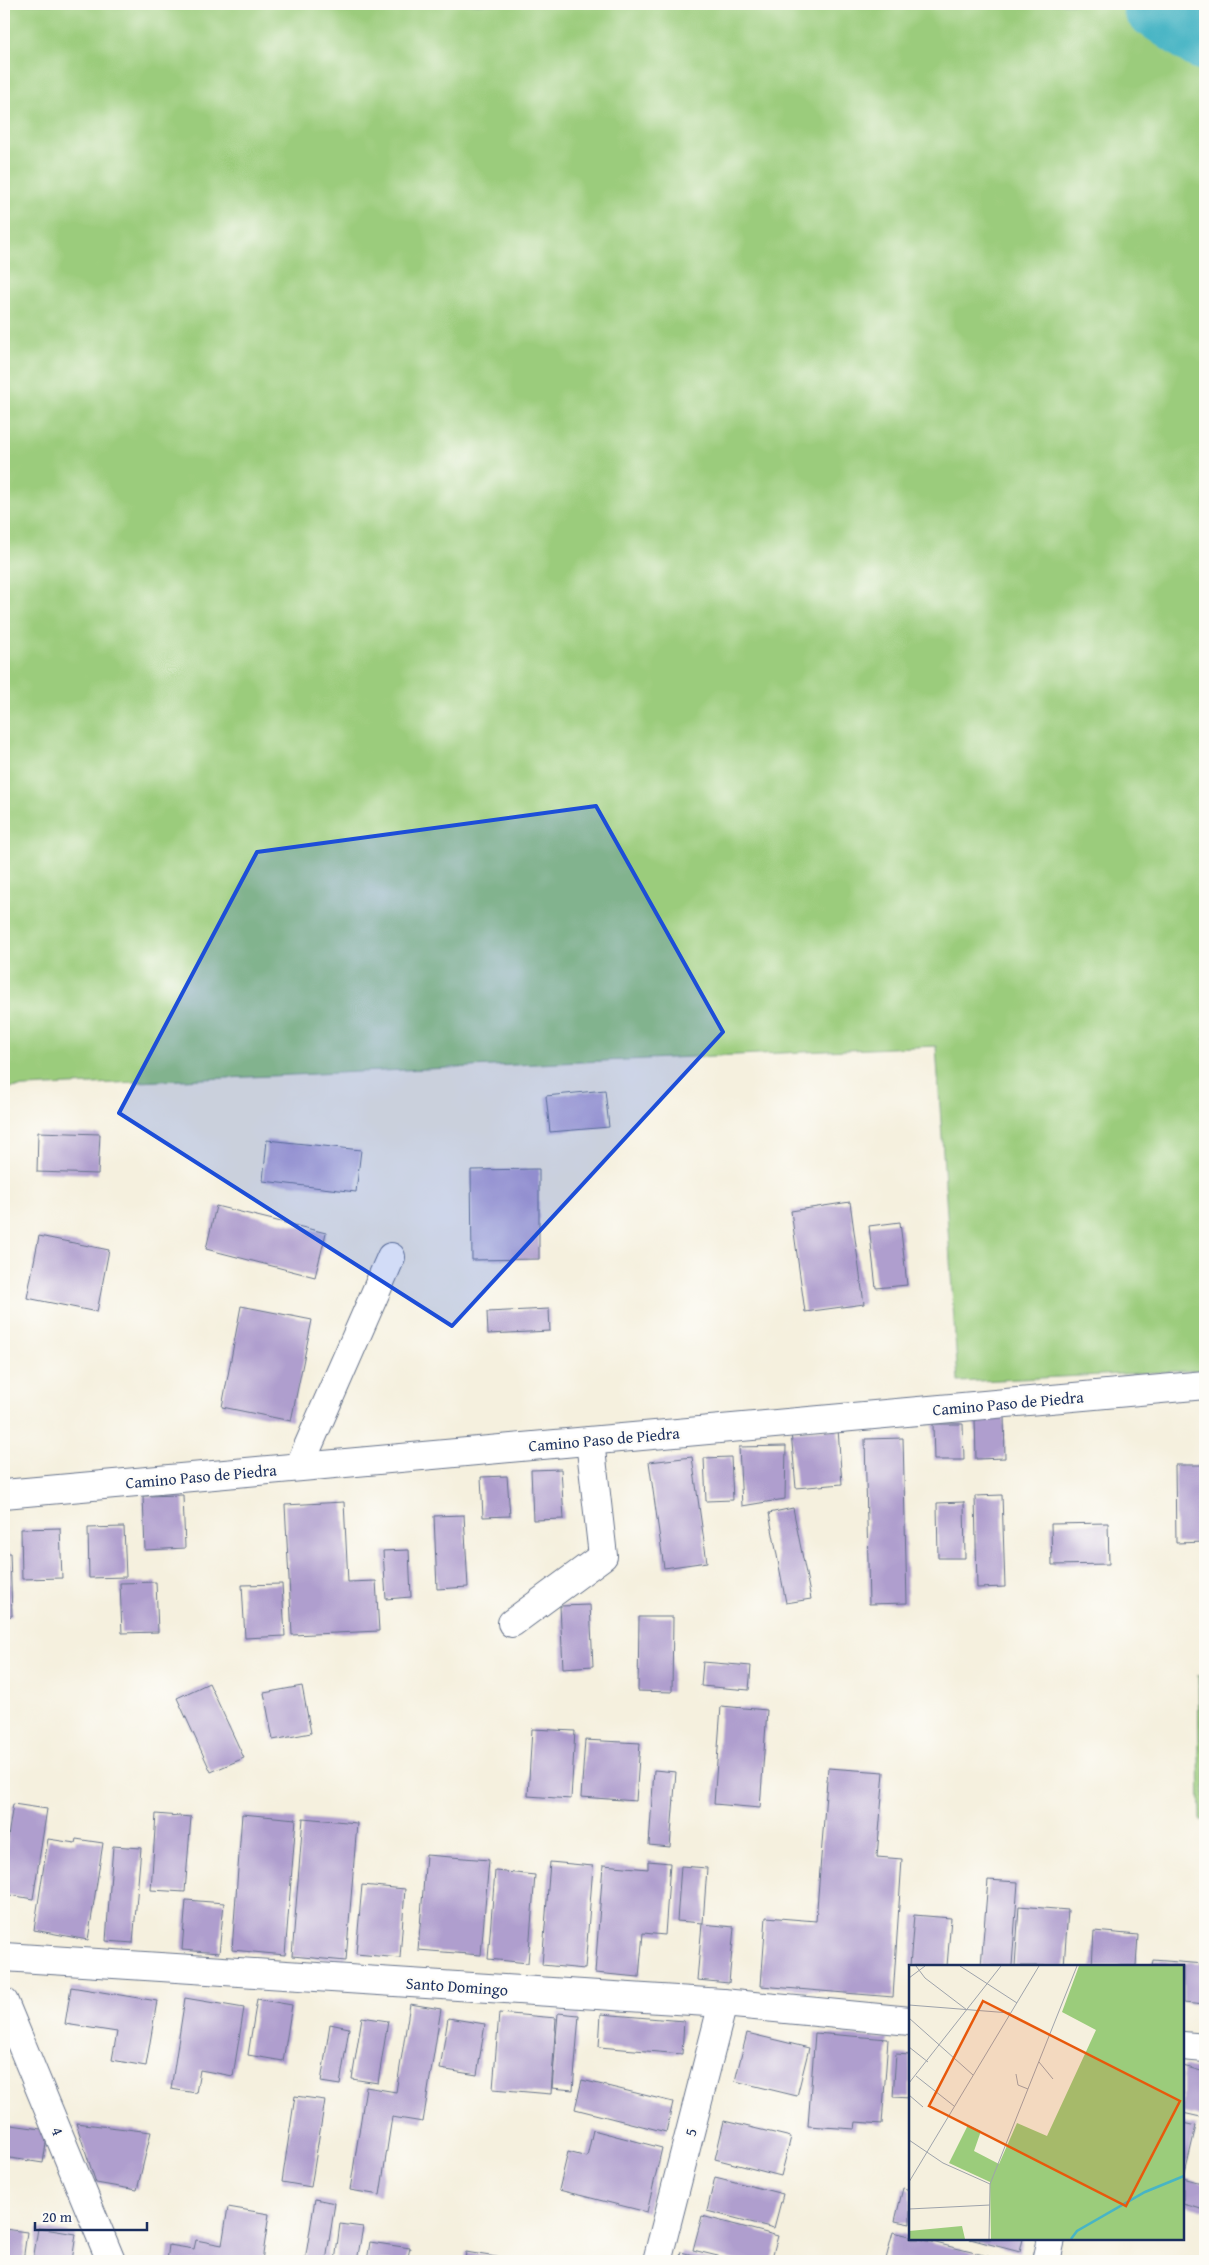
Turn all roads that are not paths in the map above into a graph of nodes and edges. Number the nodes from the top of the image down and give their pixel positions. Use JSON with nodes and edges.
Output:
{"nodes":[{"id":1,"x":391,"y":1257,"type":"dead end"},
{"id":2,"x":1205,"y":1385,"type":"edge"},
{"id":3,"x":590,"y":1441,"type":"junction"},
{"id":4,"x":299,"y":1467,"type":"junction"},
{"id":5,"x":4,"y":1494,"type":"edge"},
{"id":6,"x":512,"y":1623,"type":"dead end"},
{"id":7,"x":4,"y":1957,"type":"edge"},
{"id":8,"x":4,"y":2002,"type":"edge"},
{"id":9,"x":723,"y":2003,"type":"junction"},
{"id":10,"x":909,"y":2021,"type":"edge"},
{"id":11,"x":1184,"y":2046,"type":"edge"},
{"id":12,"x":1205,"y":2048,"type":"edge"},
{"id":13,"x":1051,"y":2240,"type":"edge"},
{"id":14,"x":111,"y":2261,"type":"edge"},
{"id":15,"x":657,"y":2261,"type":"edge"},
{"id":16,"x":1046,"y":2261,"type":"edge"}],
"edges":[{"from":1,"to":4,"type":"street"},
{"from":2,"to":3,"type":"street","name":"Camino Paso de Piedra"},
{"from":3,"to":4,"type":"street","name":"Camino Paso de Piedra"},
{"from":3,"to":6,"type":"street"},
{"from":4,"to":5,"type":"street","name":"Camino Paso de Piedra"},
{"from":7,"to":9,"type":"street","name":"Santo Domingo"},
{"from":8,"to":14,"type":"street","name":"4"},
{"from":9,"to":10,"type":"street","name":"Santo Domingo"},
{"from":9,"to":15,"type":"street","name":"5"},
{"from":11,"to":12,"type":"street"},
{"from":13,"to":16,"type":"street"}]}
